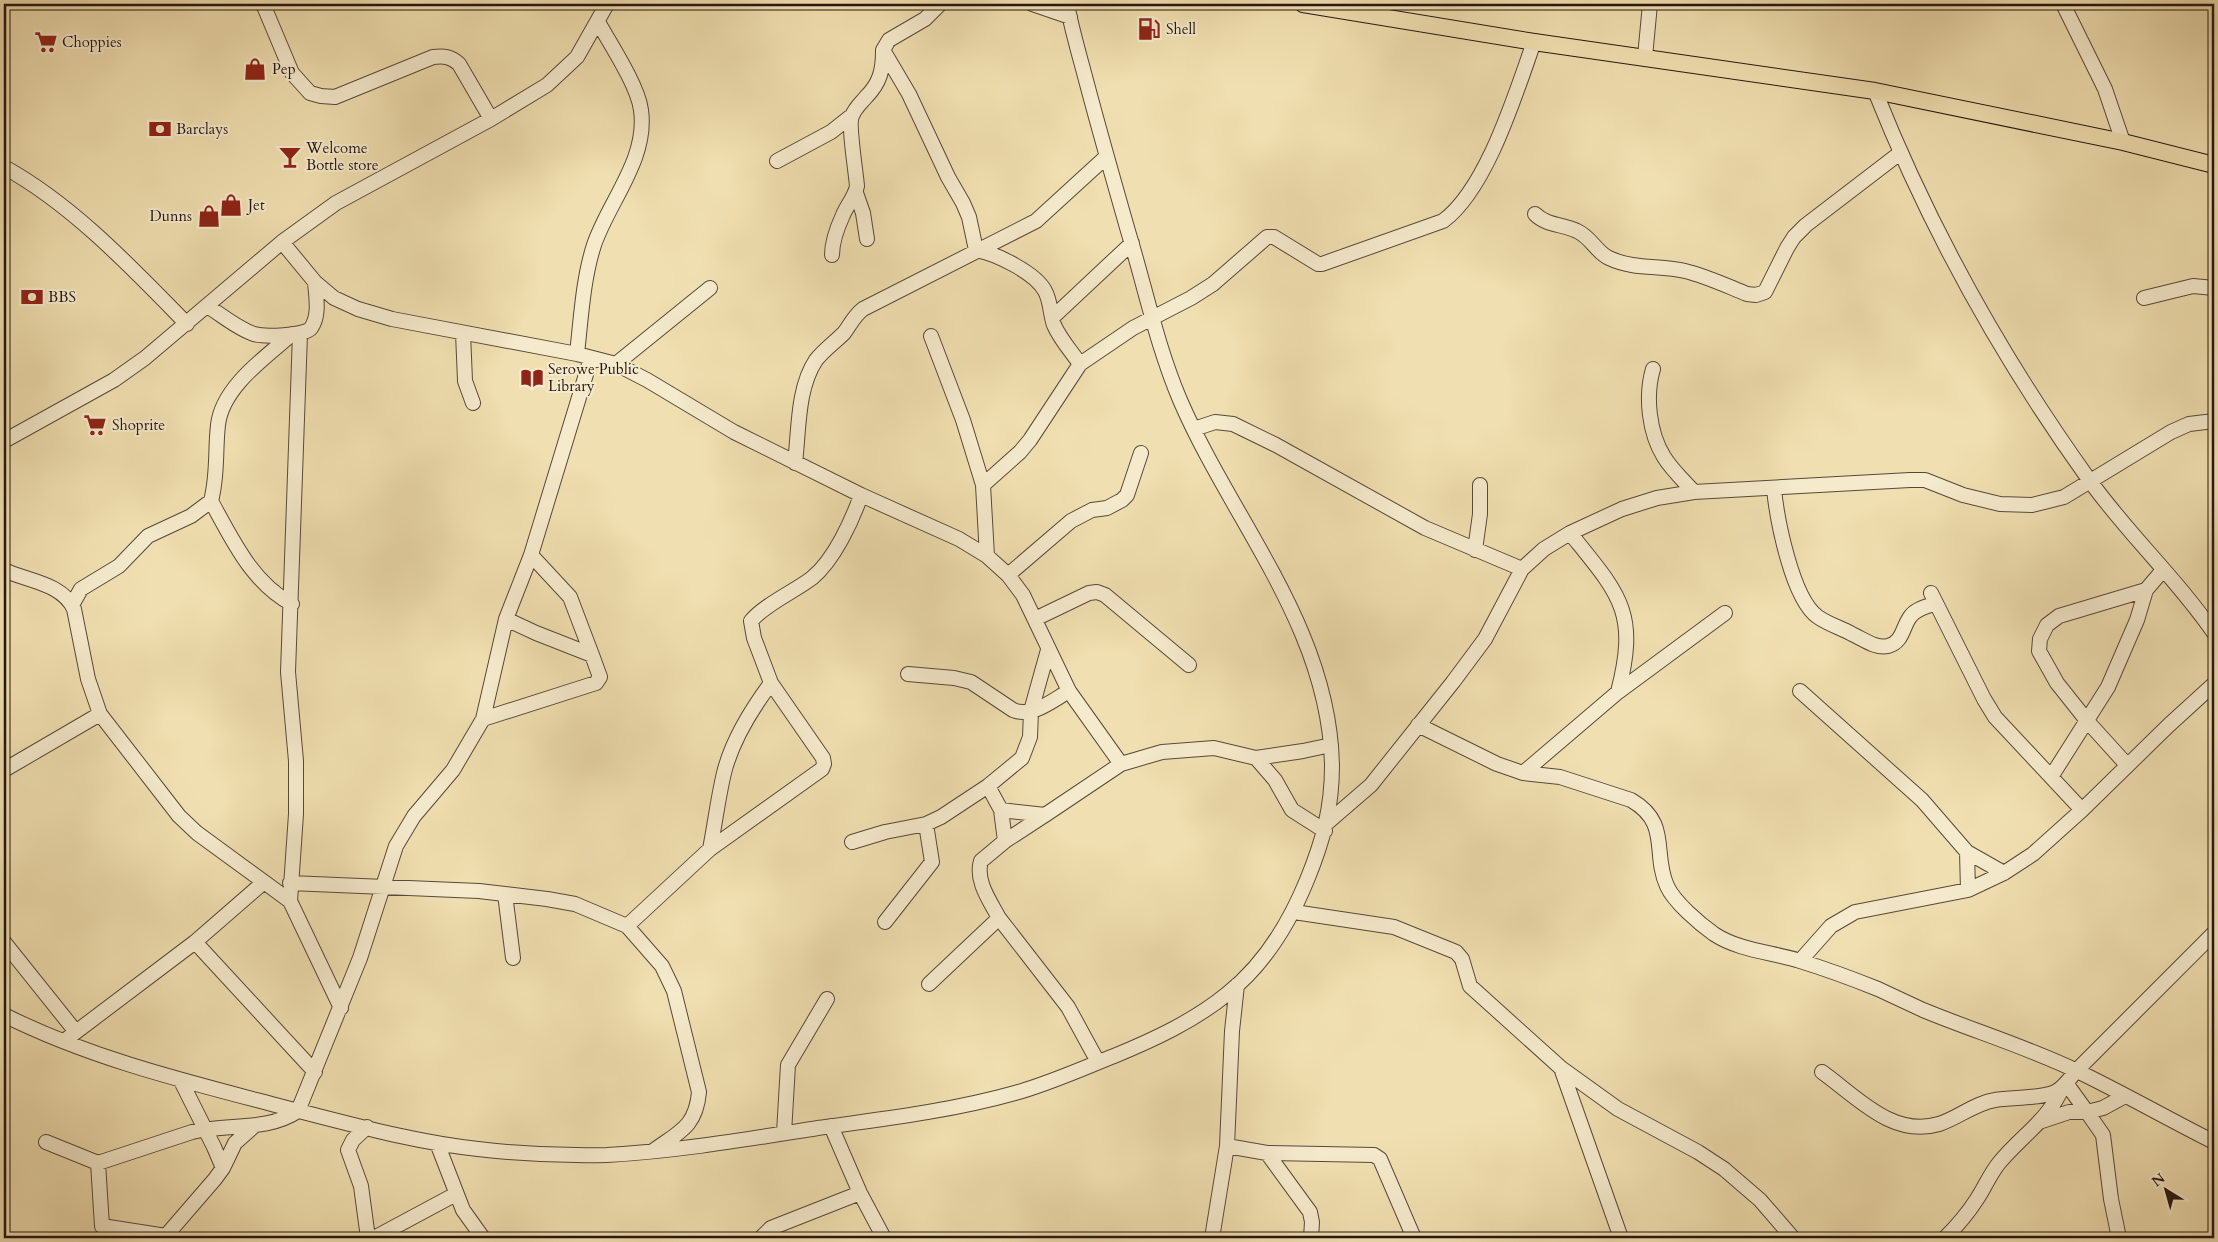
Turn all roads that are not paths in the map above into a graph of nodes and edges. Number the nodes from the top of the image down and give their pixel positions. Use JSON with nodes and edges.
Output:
{"nodes":[{"id":1,"x":263,"y":4,"type":"edge"},
{"id":2,"x":607,"y":4,"type":"edge"},
{"id":3,"x":940,"y":4,"type":"edge"},
{"id":4,"x":1032,"y":4,"type":"edge"},
{"id":5,"x":1302,"y":4,"type":"edge"},
{"id":6,"x":1650,"y":4,"type":"edge"},
{"id":7,"x":2063,"y":4,"type":"edge"},
{"id":8,"x":1068,"y":10,"type":"edge"},
{"id":9,"x":598,"y":22,"type":"junction"},
{"id":10,"x":1534,"y":42,"type":"junction"},
{"id":11,"x":883,"y":50,"type":"junction"},
{"id":12,"x":1645,"y":57,"type":"junction"},
{"id":13,"x":1875,"y":91,"type":"junction"},
{"id":14,"x":850,"y":118,"type":"junction"},
{"id":15,"x":490,"y":119,"type":"junction"},
{"id":16,"x":2123,"y":142,"type":"junction"},
{"id":17,"x":1900,"y":153,"type":"junction"},
{"id":18,"x":1106,"y":157,"type":"junction"},
{"id":19,"x":776,"y":161,"type":"dead end"},
{"id":20,"x":2214,"y":165,"type":"edge"},
{"id":21,"x":4,"y":167,"type":"edge"},
{"id":22,"x":856,"y":193,"type":"junction"},
{"id":23,"x":1535,"y":214,"type":"dead end"},
{"id":24,"x":867,"y":240,"type":"dead end"},
{"id":25,"x":282,"y":242,"type":"junction"},
{"id":26,"x":1132,"y":243,"type":"junction"},
{"id":27,"x":976,"y":250,"type":"junction"},
{"id":28,"x":832,"y":255,"type":"dead end"},
{"id":29,"x":314,"y":282,"type":"junction"},
{"id":30,"x":710,"y":288,"type":"dead end"},
{"id":31,"x":2214,"y":288,"type":"edge"},
{"id":32,"x":2144,"y":298,"type":"dead end"},
{"id":33,"x":207,"y":306,"type":"junction"},
{"id":34,"x":1052,"y":318,"type":"junction"},
{"id":35,"x":1152,"y":318,"type":"junction"},
{"id":36,"x":187,"y":324,"type":"junction"},
{"id":37,"x":463,"y":333,"type":"junction"},
{"id":38,"x":296,"y":334,"type":"junction"},
{"id":39,"x":932,"y":336,"type":"dead end"},
{"id":40,"x":577,"y":354,"type":"junction"},
{"id":41,"x":591,"y":358,"type":"junction"},
{"id":42,"x":616,"y":364,"type":"junction"},
{"id":43,"x":1080,"y":364,"type":"junction"},
{"id":44,"x":1653,"y":369,"type":"dead end"},
{"id":45,"x":474,"y":403,"type":"dead end"},
{"id":46,"x":2214,"y":421,"type":"edge"},
{"id":47,"x":1194,"y":429,"type":"junction"},
{"id":48,"x":4,"y":440,"type":"edge"},
{"id":49,"x":1141,"y":453,"type":"dead end"},
{"id":50,"x":795,"y":463,"type":"junction"},
{"id":51,"x":2090,"y":481,"type":"junction"},
{"id":52,"x":983,"y":485,"type":"junction"},
{"id":53,"x":1480,"y":485,"type":"dead end"},
{"id":54,"x":1774,"y":489,"type":"junction"},
{"id":55,"x":1694,"y":492,"type":"junction"},
{"id":56,"x":862,"y":495,"type":"junction"},
{"id":57,"x":211,"y":501,"type":"junction"},
{"id":58,"x":1570,"y":533,"type":"junction"},
{"id":59,"x":1475,"y":550,"type":"junction"},
{"id":60,"x":531,"y":555,"type":"junction"},
{"id":61,"x":986,"y":556,"type":"junction"},
{"id":62,"x":1522,"y":569,"type":"junction"},
{"id":63,"x":4,"y":570,"type":"edge"},
{"id":64,"x":2163,"y":570,"type":"junction"},
{"id":65,"x":1008,"y":576,"type":"junction"},
{"id":66,"x":2146,"y":590,"type":"junction"},
{"id":67,"x":292,"y":604,"type":"junction"},
{"id":68,"x":72,"y":605,"type":"junction"},
{"id":69,"x":1725,"y":613,"type":"dead end"},
{"id":70,"x":506,"y":619,"type":"junction"},
{"id":71,"x":1035,"y":619,"type":"junction"},
{"id":72,"x":2214,"y":633,"type":"edge"},
{"id":73,"x":1048,"y":650,"type":"junction"},
{"id":74,"x":592,"y":655,"type":"junction"},
{"id":75,"x":1189,"y":665,"type":"dead end"},
{"id":76,"x":908,"y":674,"type":"dead end"},
{"id":77,"x":771,"y":683,"type":"junction"},
{"id":78,"x":2214,"y":684,"type":"edge"},
{"id":79,"x":1069,"y":691,"type":"junction"},
{"id":80,"x":1800,"y":691,"type":"dead end"},
{"id":81,"x":1618,"y":692,"type":"junction"},
{"id":82,"x":1032,"y":711,"type":"junction"},
{"id":83,"x":100,"y":714,"type":"junction"},
{"id":84,"x":483,"y":719,"type":"junction"},
{"id":85,"x":2088,"y":722,"type":"junction"},
{"id":86,"x":1418,"y":725,"type":"junction"},
{"id":87,"x":1331,"y":745,"type":"junction"},
{"id":88,"x":1256,"y":758,"type":"junction"},
{"id":89,"x":1121,"y":764,"type":"junction"},
{"id":90,"x":2127,"y":764,"type":"junction"},
{"id":91,"x":4,"y":770,"type":"edge"},
{"id":92,"x":1523,"y":773,"type":"junction"},
{"id":93,"x":2051,"y":777,"type":"junction"},
{"id":94,"x":988,"y":786,"type":"junction"},
{"id":95,"x":1001,"y":810,"type":"junction"},
{"id":96,"x":2082,"y":810,"type":"junction"},
{"id":97,"x":1045,"y":815,"type":"junction"},
{"id":98,"x":926,"y":824,"type":"junction"},
{"id":99,"x":1326,"y":827,"type":"junction"},
{"id":100,"x":1005,"y":841,"type":"junction"},
{"id":101,"x":852,"y":842,"type":"dead end"},
{"id":102,"x":710,"y":849,"type":"junction"},
{"id":103,"x":1967,"y":852,"type":"junction"},
{"id":104,"x":2004,"y":873,"type":"junction"},
{"id":105,"x":264,"y":882,"type":"junction"},
{"id":106,"x":290,"y":883,"type":"junction"},
{"id":107,"x":383,"y":885,"type":"junction"},
{"id":108,"x":1968,"y":890,"type":"junction"},
{"id":109,"x":505,"y":894,"type":"junction"},
{"id":110,"x":290,"y":901,"type":"junction"},
{"id":111,"x":1294,"y":912,"type":"junction"},
{"id":112,"x":999,"y":918,"type":"junction"},
{"id":113,"x":885,"y":922,"type":"dead end"},
{"id":114,"x":627,"y":926,"type":"junction"},
{"id":115,"x":2214,"y":933,"type":"edge"},
{"id":116,"x":4,"y":942,"type":"edge"},
{"id":117,"x":195,"y":942,"type":"junction"},
{"id":118,"x":512,"y":958,"type":"dead end"},
{"id":119,"x":1800,"y":961,"type":"junction"},
{"id":120,"x":929,"y":984,"type":"dead end"},
{"id":121,"x":1237,"y":985,"type":"junction"},
{"id":122,"x":827,"y":999,"type":"dead end"},
{"id":123,"x":341,"y":1008,"type":"junction"},
{"id":124,"x":4,"y":1014,"type":"edge"},
{"id":125,"x":76,"y":1032,"type":"junction"},
{"id":126,"x":64,"y":1041,"type":"junction"},
{"id":127,"x":1098,"y":1062,"type":"junction"},
{"id":128,"x":1562,"y":1068,"type":"junction"},
{"id":129,"x":2076,"y":1071,"type":"junction"},
{"id":130,"x":315,"y":1072,"type":"junction"},
{"id":131,"x":1822,"y":1072,"type":"dead end"},
{"id":132,"x":181,"y":1081,"type":"junction"},
{"id":133,"x":2065,"y":1084,"type":"junction"},
{"id":134,"x":2125,"y":1096,"type":"junction"},
{"id":135,"x":298,"y":1111,"type":"junction"},
{"id":136,"x":2087,"y":1112,"type":"junction"},
{"id":137,"x":2042,"y":1121,"type":"junction"},
{"id":138,"x":253,"y":1126,"type":"junction"},
{"id":139,"x":831,"y":1126,"type":"junction"},
{"id":140,"x":368,"y":1127,"type":"junction"},
{"id":141,"x":206,"y":1128,"type":"junction"},
{"id":142,"x":784,"y":1133,"type":"junction"},
{"id":143,"x":46,"y":1142,"type":"dead end"},
{"id":144,"x":2214,"y":1142,"type":"edge"},
{"id":145,"x":437,"y":1143,"type":"junction"},
{"id":146,"x":1227,"y":1146,"type":"junction"},
{"id":147,"x":651,"y":1152,"type":"junction"},
{"id":148,"x":1267,"y":1153,"type":"junction"},
{"id":149,"x":98,"y":1163,"type":"junction"},
{"id":150,"x":223,"y":1168,"type":"junction"},
{"id":151,"x":860,"y":1193,"type":"junction"},
{"id":152,"x":456,"y":1194,"type":"junction"},
{"id":153,"x":165,"y":1237,"type":"edge"},
{"id":154,"x":368,"y":1238,"type":"edge"},
{"id":155,"x":374,"y":1238,"type":"edge"},
{"id":156,"x":483,"y":1238,"type":"edge"},
{"id":157,"x":761,"y":1238,"type":"edge"},
{"id":158,"x":884,"y":1238,"type":"edge"},
{"id":159,"x":1212,"y":1238,"type":"edge"},
{"id":160,"x":1311,"y":1238,"type":"edge"},
{"id":161,"x":1414,"y":1238,"type":"edge"},
{"id":162,"x":1620,"y":1238,"type":"edge"},
{"id":163,"x":1793,"y":1238,"type":"edge"},
{"id":164,"x":1945,"y":1238,"type":"edge"},
{"id":165,"x":2119,"y":1238,"type":"edge"}],
"edges":[{"from":1,"to":15,"type":"street"},
{"from":2,"to":9,"type":"street"},
{"from":3,"to":11,"type":"street"},
{"from":4,"to":8,"type":"street"},
{"from":5,"to":10,"type":"main road"},
{"from":6,"to":12,"type":"street"},
{"from":7,"to":16,"type":"street"},
{"from":8,"to":18,"type":"street"},
{"from":9,"to":15,"type":"street"},
{"from":9,"to":40,"type":"street"},
{"from":10,"to":12,"type":"main road"},
{"from":10,"to":35,"type":"street"},
{"from":11,"to":14,"type":"street"},
{"from":11,"to":27,"type":"street"},
{"from":12,"to":13,"type":"main road"},
{"from":13,"to":16,"type":"main road"},
{"from":13,"to":17,"type":"street"},
{"from":14,"to":19,"type":"street"},
{"from":14,"to":22,"type":"street"},
{"from":15,"to":25,"type":"street"},
{"from":16,"to":20,"type":"main road"},
{"from":17,"to":23,"type":"street"},
{"from":17,"to":51,"type":"street"},
{"from":18,"to":26,"type":"street"},
{"from":18,"to":27,"type":"street"},
{"from":21,"to":36,"type":"street"},
{"from":22,"to":24,"type":"street"},
{"from":22,"to":28,"type":"street"},
{"from":25,"to":29,"type":"street"},
{"from":25,"to":33,"type":"street"},
{"from":26,"to":34,"type":"street"},
{"from":26,"to":35,"type":"street"},
{"from":27,"to":34,"type":"street"},
{"from":27,"to":50,"type":"street"},
{"from":29,"to":37,"type":"street"},
{"from":29,"to":38,"type":"street"},
{"from":30,"to":42,"type":"street"},
{"from":31,"to":32,"type":"street"},
{"from":33,"to":36,"type":"street"},
{"from":33,"to":38,"type":"street"},
{"from":34,"to":43,"type":"street"},
{"from":35,"to":43,"type":"street"},
{"from":35,"to":47,"type":"street"},
{"from":36,"to":48,"type":"street"},
{"from":37,"to":40,"type":"street"},
{"from":37,"to":45,"type":"street"},
{"from":38,"to":57,"type":"street"},
{"from":38,"to":67,"type":"street"},
{"from":39,"to":52,"type":"street"},
{"from":40,"to":41,"type":"street"},
{"from":41,"to":42,"type":"street"},
{"from":41,"to":60,"type":"street"},
{"from":42,"to":50,"type":"street"},
{"from":43,"to":52,"type":"street"},
{"from":44,"to":55,"type":"street"},
{"from":46,"to":51,"type":"street"},
{"from":47,"to":59,"type":"street"},
{"from":47,"to":87,"type":"street"},
{"from":49,"to":65,"type":"street"},
{"from":50,"to":56,"type":"street"},
{"from":51,"to":54,"type":"street"},
{"from":51,"to":64,"type":"street"},
{"from":52,"to":61,"type":"street"},
{"from":53,"to":59,"type":"street"},
{"from":54,"to":55,"type":"street"},
{"from":54,"to":93,"type":"street"},
{"from":55,"to":58,"type":"street"},
{"from":56,"to":61,"type":"street"},
{"from":56,"to":77,"type":"street"},
{"from":57,"to":67,"type":"street"},
{"from":57,"to":68,"type":"street"},
{"from":58,"to":62,"type":"street"},
{"from":58,"to":81,"type":"street"},
{"from":59,"to":62,"type":"street"},
{"from":60,"to":70,"type":"street"},
{"from":60,"to":74,"type":"street"},
{"from":61,"to":65,"type":"street"},
{"from":62,"to":86,"type":"street"},
{"from":63,"to":68,"type":"street"},
{"from":64,"to":66,"type":"street"},
{"from":64,"to":72,"type":"street"},
{"from":65,"to":71,"type":"street"},
{"from":66,"to":85,"type":"street"},
{"from":66,"to":85,"type":"street"},
{"from":67,"to":106,"type":"street"},
{"from":68,"to":83,"type":"street"},
{"from":69,"to":81,"type":"street"},
{"from":70,"to":74,"type":"street"},
{"from":70,"to":84,"type":"street"},
{"from":71,"to":73,"type":"street"},
{"from":71,"to":75,"type":"street"},
{"from":73,"to":79,"type":"street"},
{"from":73,"to":82,"type":"street"},
{"from":74,"to":84,"type":"street"},
{"from":76,"to":82,"type":"street"},
{"from":77,"to":102,"type":"street"},
{"from":77,"to":102,"type":"street"},
{"from":78,"to":90,"type":"street"},
{"from":79,"to":82,"type":"street"},
{"from":79,"to":89,"type":"street"},
{"from":80,"to":103,"type":"street"},
{"from":81,"to":92,"type":"street"},
{"from":82,"to":94,"type":"street"},
{"from":83,"to":91,"type":"street"},
{"from":83,"to":105,"type":"street"},
{"from":84,"to":107,"type":"street"},
{"from":85,"to":90,"type":"street"},
{"from":85,"to":93,"type":"street"},
{"from":86,"to":92,"type":"street"},
{"from":86,"to":99,"type":"street"},
{"from":87,"to":88,"type":"street"},
{"from":87,"to":99,"type":"street"},
{"from":88,"to":89,"type":"street"},
{"from":88,"to":99,"type":"street"},
{"from":89,"to":97,"type":"street"},
{"from":90,"to":96,"type":"street"},
{"from":92,"to":119,"type":"street"},
{"from":93,"to":96,"type":"street"},
{"from":94,"to":95,"type":"street"},
{"from":94,"to":98,"type":"street"},
{"from":95,"to":97,"type":"street"},
{"from":95,"to":100,"type":"street"},
{"from":96,"to":104,"type":"street"},
{"from":97,"to":100,"type":"street"},
{"from":98,"to":101,"type":"street"},
{"from":98,"to":113,"type":"street"},
{"from":99,"to":111,"type":"street"},
{"from":100,"to":112,"type":"street"},
{"from":102,"to":114,"type":"street"},
{"from":103,"to":104,"type":"street"},
{"from":103,"to":108,"type":"street"},
{"from":104,"to":108,"type":"street"},
{"from":105,"to":110,"type":"street"},
{"from":105,"to":117,"type":"street"},
{"from":106,"to":107,"type":"street"},
{"from":106,"to":110,"type":"street"},
{"from":107,"to":109,"type":"street"},
{"from":107,"to":123,"type":"street"},
{"from":108,"to":119,"type":"street"},
{"from":109,"to":114,"type":"street"},
{"from":109,"to":118,"type":"street"},
{"from":110,"to":123,"type":"street"},
{"from":111,"to":121,"type":"street"},
{"from":111,"to":128,"type":"street"},
{"from":112,"to":120,"type":"street"},
{"from":112,"to":127,"type":"street"},
{"from":114,"to":147,"type":"street"},
{"from":115,"to":129,"type":"street"},
{"from":116,"to":125,"type":"street"},
{"from":117,"to":125,"type":"street"},
{"from":117,"to":130,"type":"street"},
{"from":119,"to":129,"type":"street"},
{"from":121,"to":127,"type":"street"},
{"from":121,"to":146,"type":"street"},
{"from":122,"to":142,"type":"street"},
{"from":123,"to":130,"type":"street"},
{"from":124,"to":126,"type":"street"},
{"from":125,"to":126,"type":"street"},
{"from":126,"to":132,"type":"street"},
{"from":127,"to":139,"type":"street"},
{"from":128,"to":162,"type":"street"},
{"from":128,"to":163,"type":"street"},
{"from":129,"to":133,"type":"street"},
{"from":129,"to":134,"type":"street"},
{"from":130,"to":135,"type":"street"},
{"from":131,"to":133,"type":"street"},
{"from":132,"to":135,"type":"street"},
{"from":132,"to":141,"type":"street"},
{"from":133,"to":136,"type":"street"},
{"from":133,"to":137,"type":"street"},
{"from":134,"to":136,"type":"street"},
{"from":134,"to":144,"type":"street"},
{"from":135,"to":138,"type":"street"},
{"from":135,"to":140,"type":"street"},
{"from":136,"to":137,"type":"street"},
{"from":136,"to":165,"type":"street"},
{"from":137,"to":164,"type":"street"},
{"from":138,"to":141,"type":"street"},
{"from":138,"to":150,"type":"street"},
{"from":139,"to":142,"type":"street"},
{"from":139,"to":151,"type":"street"},
{"from":140,"to":145,"type":"street"},
{"from":140,"to":154,"type":"street"},
{"from":141,"to":149,"type":"street"},
{"from":141,"to":150,"type":"street"},
{"from":142,"to":147,"type":"street"},
{"from":143,"to":149,"type":"street"},
{"from":145,"to":147,"type":"street"},
{"from":145,"to":152,"type":"street"},
{"from":146,"to":148,"type":"street"},
{"from":146,"to":159,"type":"street"},
{"from":148,"to":160,"type":"street"},
{"from":148,"to":161,"type":"street"},
{"from":149,"to":153,"type":"street"},
{"from":150,"to":153,"type":"street"},
{"from":151,"to":157,"type":"street"},
{"from":151,"to":158,"type":"street"},
{"from":152,"to":155,"type":"street"},
{"from":152,"to":156,"type":"street"}]}
